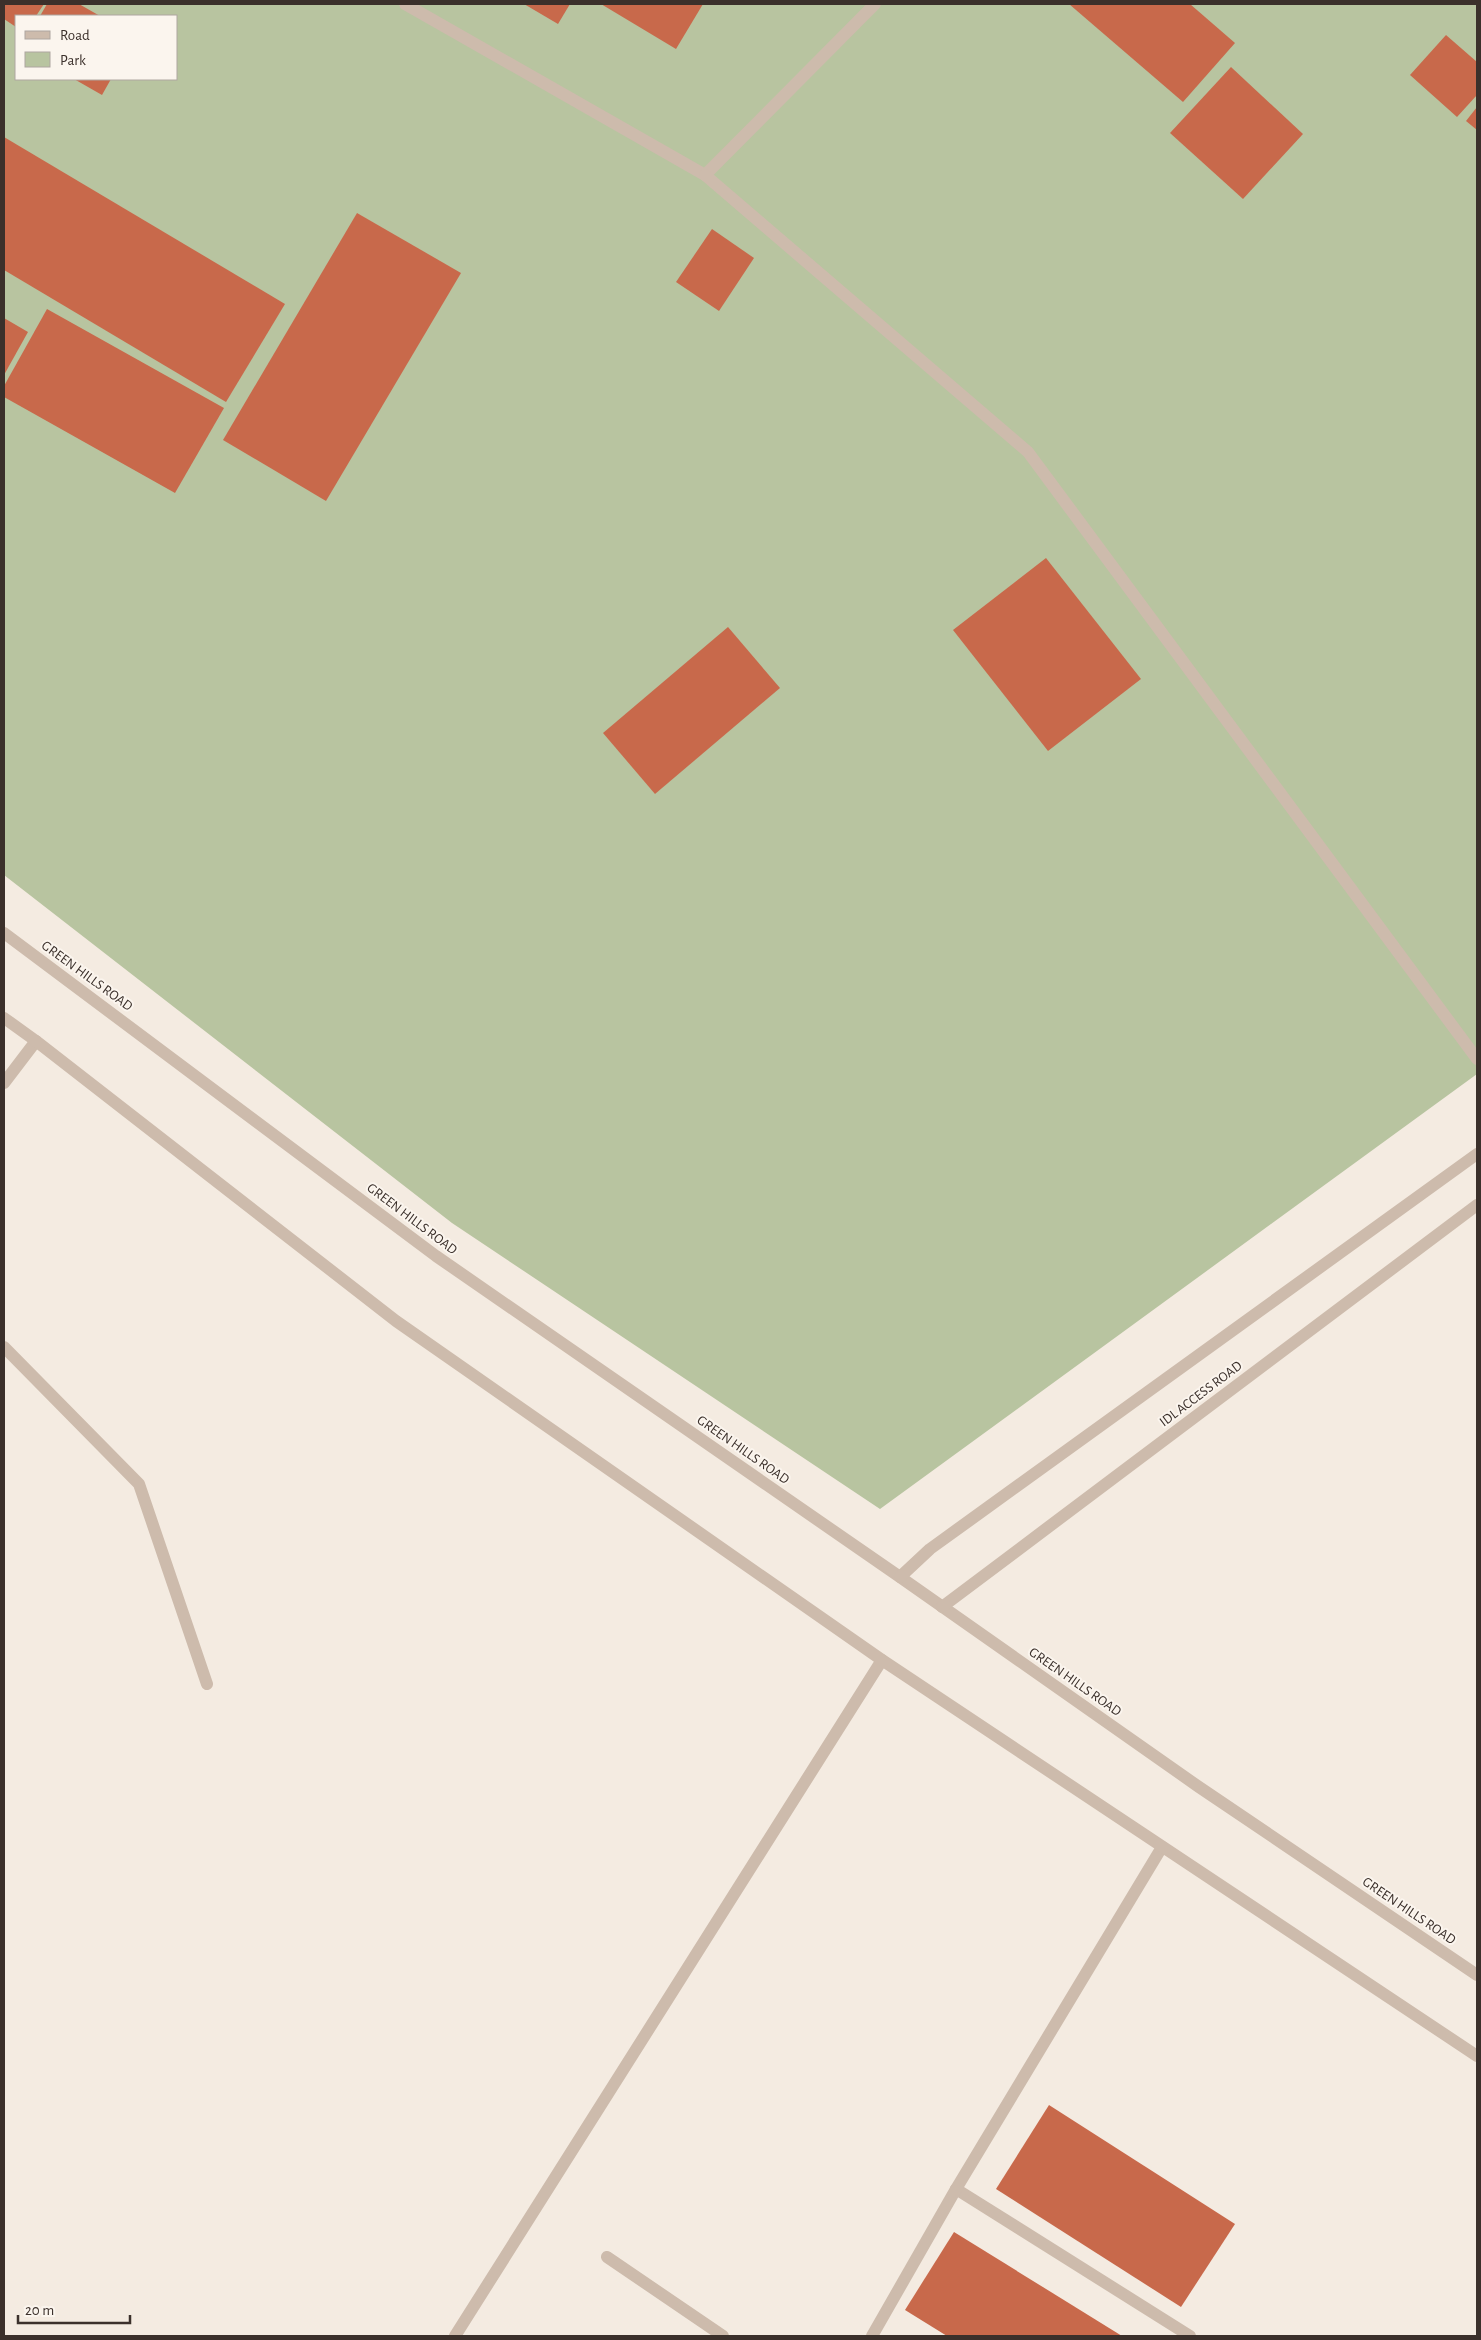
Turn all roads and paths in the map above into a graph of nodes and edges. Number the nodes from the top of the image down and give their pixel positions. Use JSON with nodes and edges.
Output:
{"nodes":[{"id":1,"x":405,"y":4,"type":"edge"},
{"id":2,"x":875,"y":4,"type":"edge"},
{"id":3,"x":705,"y":175,"type":"junction"},
{"id":4,"x":4,"y":933,"type":"edge"},
{"id":5,"x":4,"y":1018,"type":"edge"},
{"id":6,"x":36,"y":1041,"type":"junction"},
{"id":7,"x":1477,"y":1059,"type":"edge"},
{"id":8,"x":4,"y":1083,"type":"edge"},
{"id":9,"x":1477,"y":1154,"type":"edge"},
{"id":10,"x":1477,"y":1205,"type":"edge"},
{"id":11,"x":4,"y":1347,"type":"edge"},
{"id":12,"x":900,"y":1576,"type":"junction"},
{"id":13,"x":942,"y":1607,"type":"junction"},
{"id":14,"x":882,"y":1660,"type":"junction"},
{"id":15,"x":207,"y":1684,"type":"dead end"},
{"id":16,"x":1162,"y":1847,"type":"junction"},
{"id":17,"x":1477,"y":1976,"type":"edge"},
{"id":18,"x":1477,"y":2056,"type":"edge"},
{"id":19,"x":956,"y":2189,"type":"junction"},
{"id":20,"x":607,"y":2256,"type":"dead end"},
{"id":21,"x":455,"y":2336,"type":"edge"},
{"id":22,"x":723,"y":2336,"type":"edge"},
{"id":23,"x":872,"y":2336,"type":"edge"},
{"id":24,"x":1190,"y":2336,"type":"edge"}],
"edges":[{"from":1,"to":3,"type":"street"},
{"from":2,"to":3,"type":"street"},
{"from":3,"to":7,"type":"street"},
{"from":4,"to":12,"type":"street","name":"GREEN HILLS ROAD"},
{"from":5,"to":6,"type":"street"},
{"from":6,"to":8,"type":"street"},
{"from":6,"to":14,"type":"street"},
{"from":9,"to":12,"type":"street"},
{"from":10,"to":13,"type":"street","name":"IDL ACCESS ROAD"},
{"from":11,"to":15,"type":"street"},
{"from":12,"to":13,"type":"street","name":"GREEN HILLS ROAD"},
{"from":13,"to":17,"type":"street","name":"GREEN HILLS ROAD"},
{"from":14,"to":16,"type":"street"},
{"from":14,"to":21,"type":"street"},
{"from":16,"to":18,"type":"street"},
{"from":16,"to":19,"type":"street"},
{"from":19,"to":23,"type":"street"},
{"from":19,"to":24,"type":"street"},
{"from":20,"to":22,"type":"street"}]}
